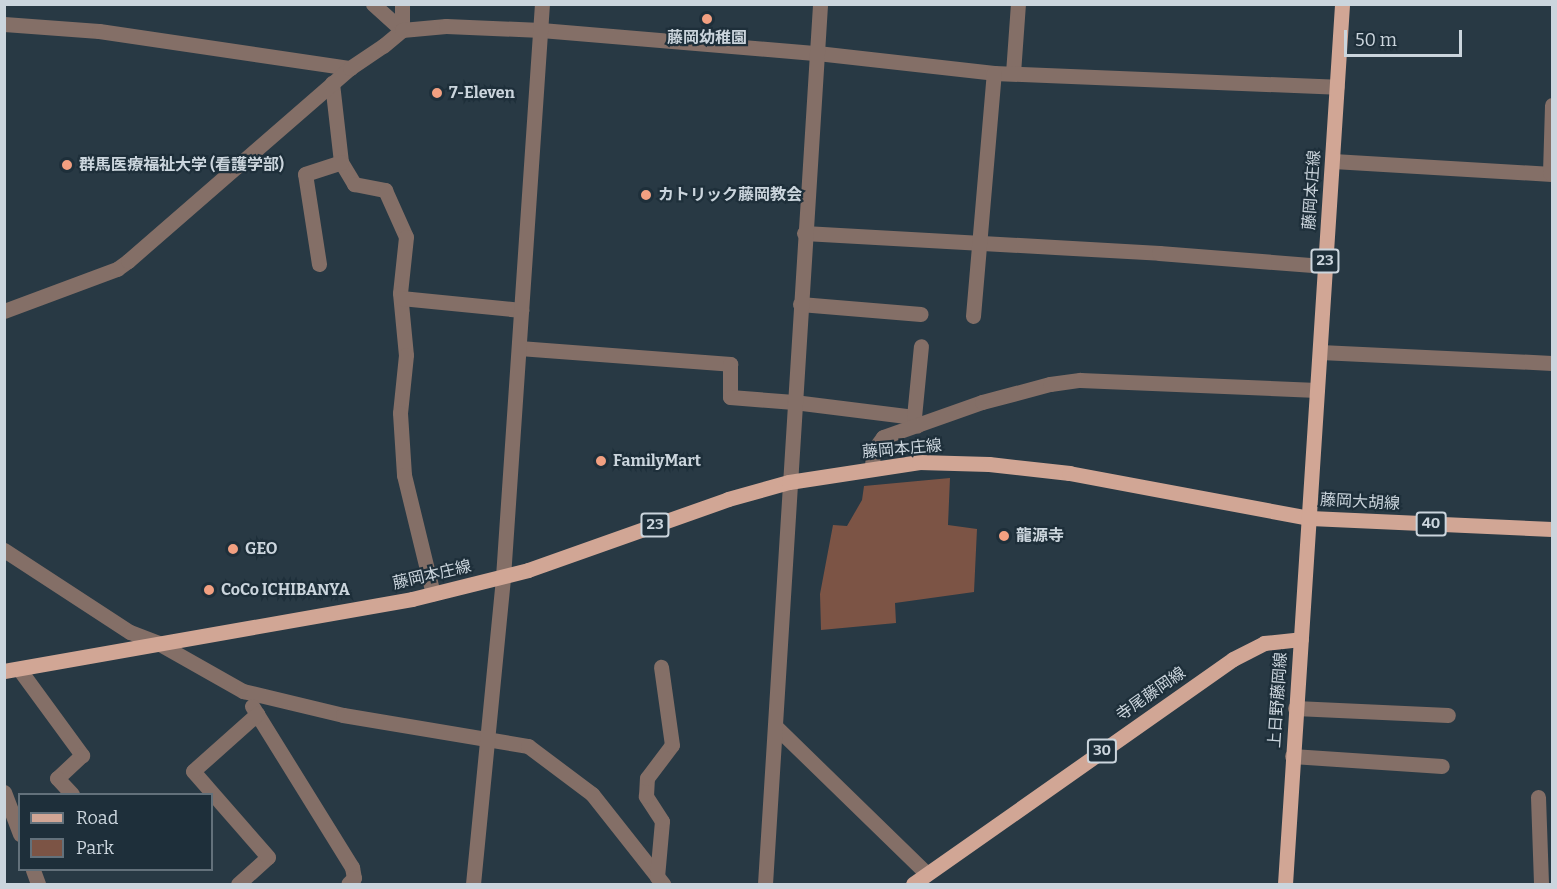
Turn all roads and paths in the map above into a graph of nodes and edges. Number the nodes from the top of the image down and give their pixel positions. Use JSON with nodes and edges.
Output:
{"nodes":[{"id":1,"x":373,"y":4,"type":"edge"},
{"id":2,"x":402,"y":4,"type":"edge"},
{"id":3,"x":542,"y":4,"type":"edge"},
{"id":4,"x":820,"y":4,"type":"edge"},
{"id":5,"x":1018,"y":4,"type":"edge"},
{"id":6,"x":1342,"y":4,"type":"edge"},
{"id":7,"x":4,"y":24,"type":"edge"},
{"id":8,"x":402,"y":30,"type":"junction"},
{"id":9,"x":541,"y":30,"type":"junction"},
{"id":10,"x":817,"y":53,"type":"junction"},
{"id":11,"x":350,"y":68,"type":"junction"},
{"id":12,"x":994,"y":73,"type":"junction"},
{"id":13,"x":1013,"y":74,"type":"junction"},
{"id":14,"x":333,"y":83,"type":"junction"},
{"id":15,"x":1336,"y":87,"type":"junction"},
{"id":16,"x":1552,"y":105,"type":"edge"},
{"id":17,"x":1332,"y":161,"type":"junction"},
{"id":18,"x":341,"y":162,"type":"junction"},
{"id":19,"x":1551,"y":173,"type":"edge"},
{"id":20,"x":804,"y":233,"type":"junction"},
{"id":21,"x":979,"y":242,"type":"junction"},
{"id":22,"x":319,"y":264,"type":"dead end"},
{"id":23,"x":1325,"y":266,"type":"junction"},
{"id":24,"x":401,"y":298,"type":"junction"},
{"id":25,"x":800,"y":304,"type":"junction"},
{"id":26,"x":521,"y":310,"type":"junction"},
{"id":27,"x":4,"y":311,"type":"edge"},
{"id":28,"x":921,"y":314,"type":"dead end"},
{"id":29,"x":973,"y":316,"type":"dead end"},
{"id":30,"x":921,"y":346,"type":"dead end"},
{"id":31,"x":519,"y":348,"type":"junction"},
{"id":32,"x":1320,"y":351,"type":"junction"},
{"id":33,"x":1552,"y":363,"type":"edge"},
{"id":34,"x":1317,"y":390,"type":"junction"},
{"id":35,"x":794,"y":402,"type":"junction"},
{"id":36,"x":915,"y":421,"type":"junction"},
{"id":37,"x":872,"y":468,"type":"junction"},
{"id":38,"x":789,"y":482,"type":"junction"},
{"id":39,"x":1310,"y":518,"type":"junction"},
{"id":40,"x":1552,"y":529,"type":"edge"},
{"id":41,"x":4,"y":550,"type":"edge"},
{"id":42,"x":503,"y":577,"type":"junction"},
{"id":43,"x":433,"y":594,"type":"junction"},
{"id":44,"x":1300,"y":639,"type":"junction"},
{"id":45,"x":158,"y":643,"type":"junction"},
{"id":46,"x":661,"y":667,"type":"dead end"},
{"id":47,"x":12,"y":670,"type":"edge"},
{"id":48,"x":243,"y":691,"type":"junction"},
{"id":49,"x":1295,"y":708,"type":"junction"},
{"id":50,"x":257,"y":714,"type":"junction"},
{"id":51,"x":1448,"y":715,"type":"dead end"},
{"id":52,"x":775,"y":726,"type":"junction"},
{"id":53,"x":487,"y":737,"type":"junction"},
{"id":54,"x":1292,"y":756,"type":"junction"},
{"id":55,"x":1442,"y":766,"type":"dead end"},
{"id":56,"x":4,"y":792,"type":"edge"},
{"id":57,"x":70,"y":793,"type":"edge"},
{"id":58,"x":212,"y":793,"type":"edge"},
{"id":59,"x":213,"y":794,"type":"edge"},
{"id":60,"x":1538,"y":796,"type":"dead end"},
{"id":61,"x":18,"y":829,"type":"edge"},
{"id":62,"x":927,"y":874,"type":"junction"},
{"id":63,"x":660,"y":881,"type":"edge"},
{"id":64,"x":238,"y":885,"type":"edge"},
{"id":65,"x":348,"y":885,"type":"edge"},
{"id":66,"x":473,"y":885,"type":"edge"},
{"id":67,"x":765,"y":885,"type":"edge"},
{"id":68,"x":913,"y":885,"type":"edge"},
{"id":69,"x":1285,"y":885,"type":"edge"},
{"id":70,"x":1541,"y":885,"type":"edge"}],
"edges":[{"from":1,"to":8,"type":"street"},
{"from":2,"to":8,"type":"street"},
{"from":3,"to":9,"type":"street"},
{"from":4,"to":10,"type":"street"},
{"from":5,"to":13,"type":"street"},
{"from":6,"to":15,"type":"main road","name":"藤岡本庄線","number":"23"},
{"from":7,"to":11,"type":"street"},
{"from":8,"to":9,"type":"street"},
{"from":8,"to":11,"type":"street"},
{"from":9,"to":10,"type":"street"},
{"from":9,"to":26,"type":"street"},
{"from":10,"to":12,"type":"street"},
{"from":10,"to":20,"type":"street"},
{"from":11,"to":14,"type":"street"},
{"from":12,"to":13,"type":"street"},
{"from":12,"to":21,"type":"street"},
{"from":13,"to":15,"type":"street"},
{"from":14,"to":18,"type":"street"},
{"from":14,"to":27,"type":"street"},
{"from":15,"to":17,"type":"main road","name":"藤岡本庄線","number":"23"},
{"from":16,"to":19,"type":"street"},
{"from":17,"to":19,"type":"street"},
{"from":17,"to":23,"type":"main road","name":"藤岡本庄線","number":"23"},
{"from":18,"to":22,"type":"street"},
{"from":18,"to":24,"type":"street"},
{"from":20,"to":21,"type":"street"},
{"from":20,"to":25,"type":"street"},
{"from":21,"to":23,"type":"street"},
{"from":21,"to":29,"type":"street"},
{"from":23,"to":32,"type":"main road","name":"藤岡本庄線","number":"23"},
{"from":24,"to":26,"type":"street"},
{"from":24,"to":43,"type":"street"},
{"from":25,"to":28,"type":"street"},
{"from":25,"to":35,"type":"street"},
{"from":26,"to":31,"type":"street"},
{"from":30,"to":36,"type":"street"},
{"from":31,"to":35,"type":"street"},
{"from":31,"to":42,"type":"street"},
{"from":32,"to":33,"type":"street"},
{"from":32,"to":34,"type":"main road","name":"藤岡本庄線","number":"23"},
{"from":34,"to":36,"type":"street"},
{"from":34,"to":39,"type":"main road","name":"藤岡本庄線","number":"23"},
{"from":35,"to":36,"type":"street"},
{"from":35,"to":38,"type":"street"},
{"from":36,"to":37,"type":"street"},
{"from":37,"to":38,"type":"main road","name":"藤岡本庄線","number":"23"},
{"from":37,"to":39,"type":"main road","name":"藤岡本庄線","number":"23"},
{"from":38,"to":42,"type":"main road","name":"藤岡本庄線","number":"23"},
{"from":38,"to":52,"type":"street"},
{"from":39,"to":40,"type":"main road","name":"藤岡大胡線","number":"40"},
{"from":39,"to":44,"type":"main road","name":"上日野藤岡線"},
{"from":41,"to":45,"type":"street"},
{"from":42,"to":43,"type":"main road","name":"藤岡本庄線","number":"23"},
{"from":42,"to":53,"type":"street"},
{"from":43,"to":45,"type":"main road","name":"藤岡本庄線","number":"23"},
{"from":44,"to":49,"type":"main road","name":"上日野藤岡線"},
{"from":44,"to":62,"type":"main road","name":"寺尾藤岡線","number":"30"},
{"from":45,"to":47,"type":"main road","name":"藤岡本庄線","number":"23"},
{"from":45,"to":48,"type":"street"},
{"from":46,"to":63,"type":"street"},
{"from":47,"to":57,"type":"street"},
{"from":48,"to":50,"type":"street"},
{"from":48,"to":53,"type":"street"},
{"from":49,"to":51,"type":"street"},
{"from":49,"to":54,"type":"main road","name":"上日野藤岡線"},
{"from":50,"to":58,"type":"street"},
{"from":50,"to":65,"type":"street"},
{"from":52,"to":62,"type":"street"},
{"from":52,"to":67,"type":"street"},
{"from":53,"to":63,"type":"street"},
{"from":53,"to":66,"type":"street"},
{"from":54,"to":55,"type":"street"},
{"from":54,"to":69,"type":"main road","name":"上日野藤岡線"},
{"from":56,"to":61,"type":"street"},
{"from":59,"to":64,"type":"street"},
{"from":60,"to":70,"type":"street"},
{"from":62,"to":68,"type":"main road","name":"寺尾藤岡線","number":"30"}]}
